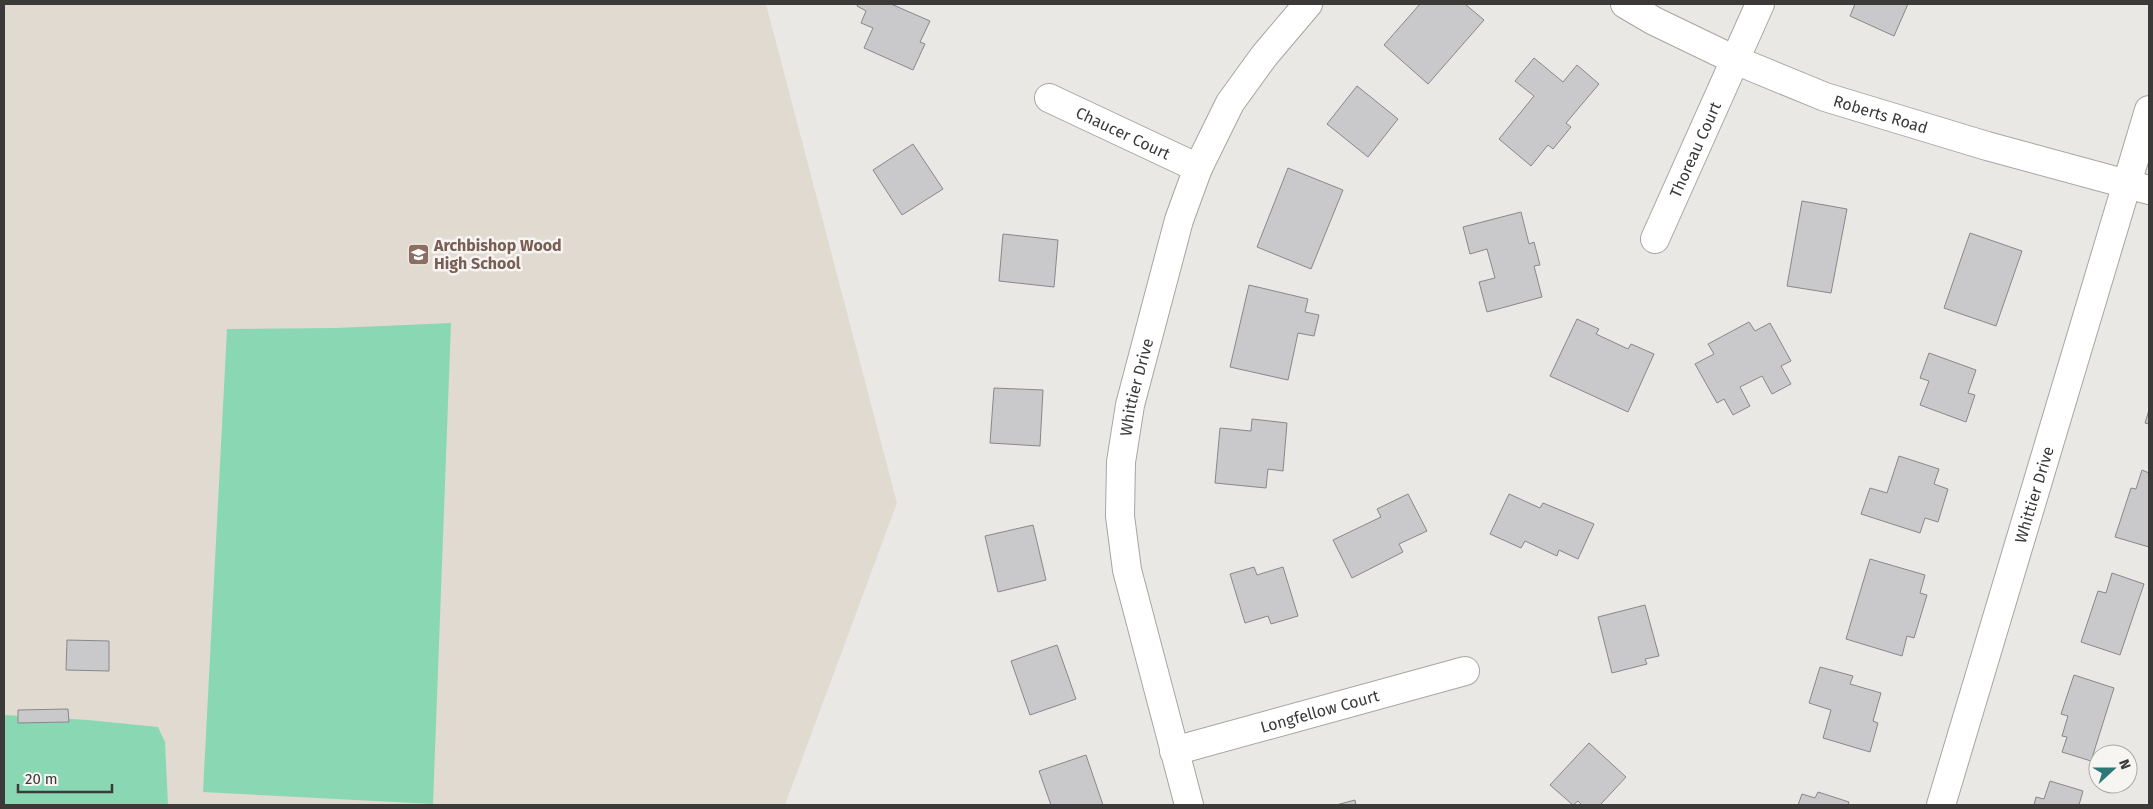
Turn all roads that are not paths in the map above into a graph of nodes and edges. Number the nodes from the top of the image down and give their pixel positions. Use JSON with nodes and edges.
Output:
{"nodes":[{"id":1,"x":1308,"y":4,"type":"edge"},
{"id":2,"x":1625,"y":4,"type":"edge"},
{"id":3,"x":1760,"y":4,"type":"edge"},
{"id":4,"x":1735,"y":60,"type":"junction"},
{"id":5,"x":1049,"y":98,"type":"dead end"},
{"id":6,"x":2149,"y":110,"type":"edge"},
{"id":7,"x":1198,"y":168,"type":"junction"},
{"id":8,"x":2138,"y":187,"type":"edge"},
{"id":9,"x":1655,"y":240,"type":"dead end"},
{"id":10,"x":1465,"y":671,"type":"dead end"},
{"id":11,"x":1174,"y":751,"type":"junction"},
{"id":12,"x":1189,"y":805,"type":"edge"},
{"id":13,"x":1941,"y":805,"type":"edge"}],
"edges":[{"from":1,"to":7,"type":"street","name":"Whittier Drive"},
{"from":2,"to":4,"type":"street","name":"Roberts Road"},
{"from":3,"to":4,"type":"street","name":"Thoreau Court"},
{"from":4,"to":8,"type":"street","name":"Roberts Road"},
{"from":4,"to":9,"type":"street","name":"Thoreau Court"},
{"from":5,"to":7,"type":"street","name":"Chaucer Court"},
{"from":6,"to":8,"type":"street","name":"Whittier Drive"},
{"from":7,"to":11,"type":"street","name":"Whittier Drive"},
{"from":8,"to":13,"type":"street","name":"Whittier Drive"},
{"from":10,"to":11,"type":"street","name":"Longfellow Court"},
{"from":11,"to":12,"type":"street","name":"Whittier Drive"}]}
